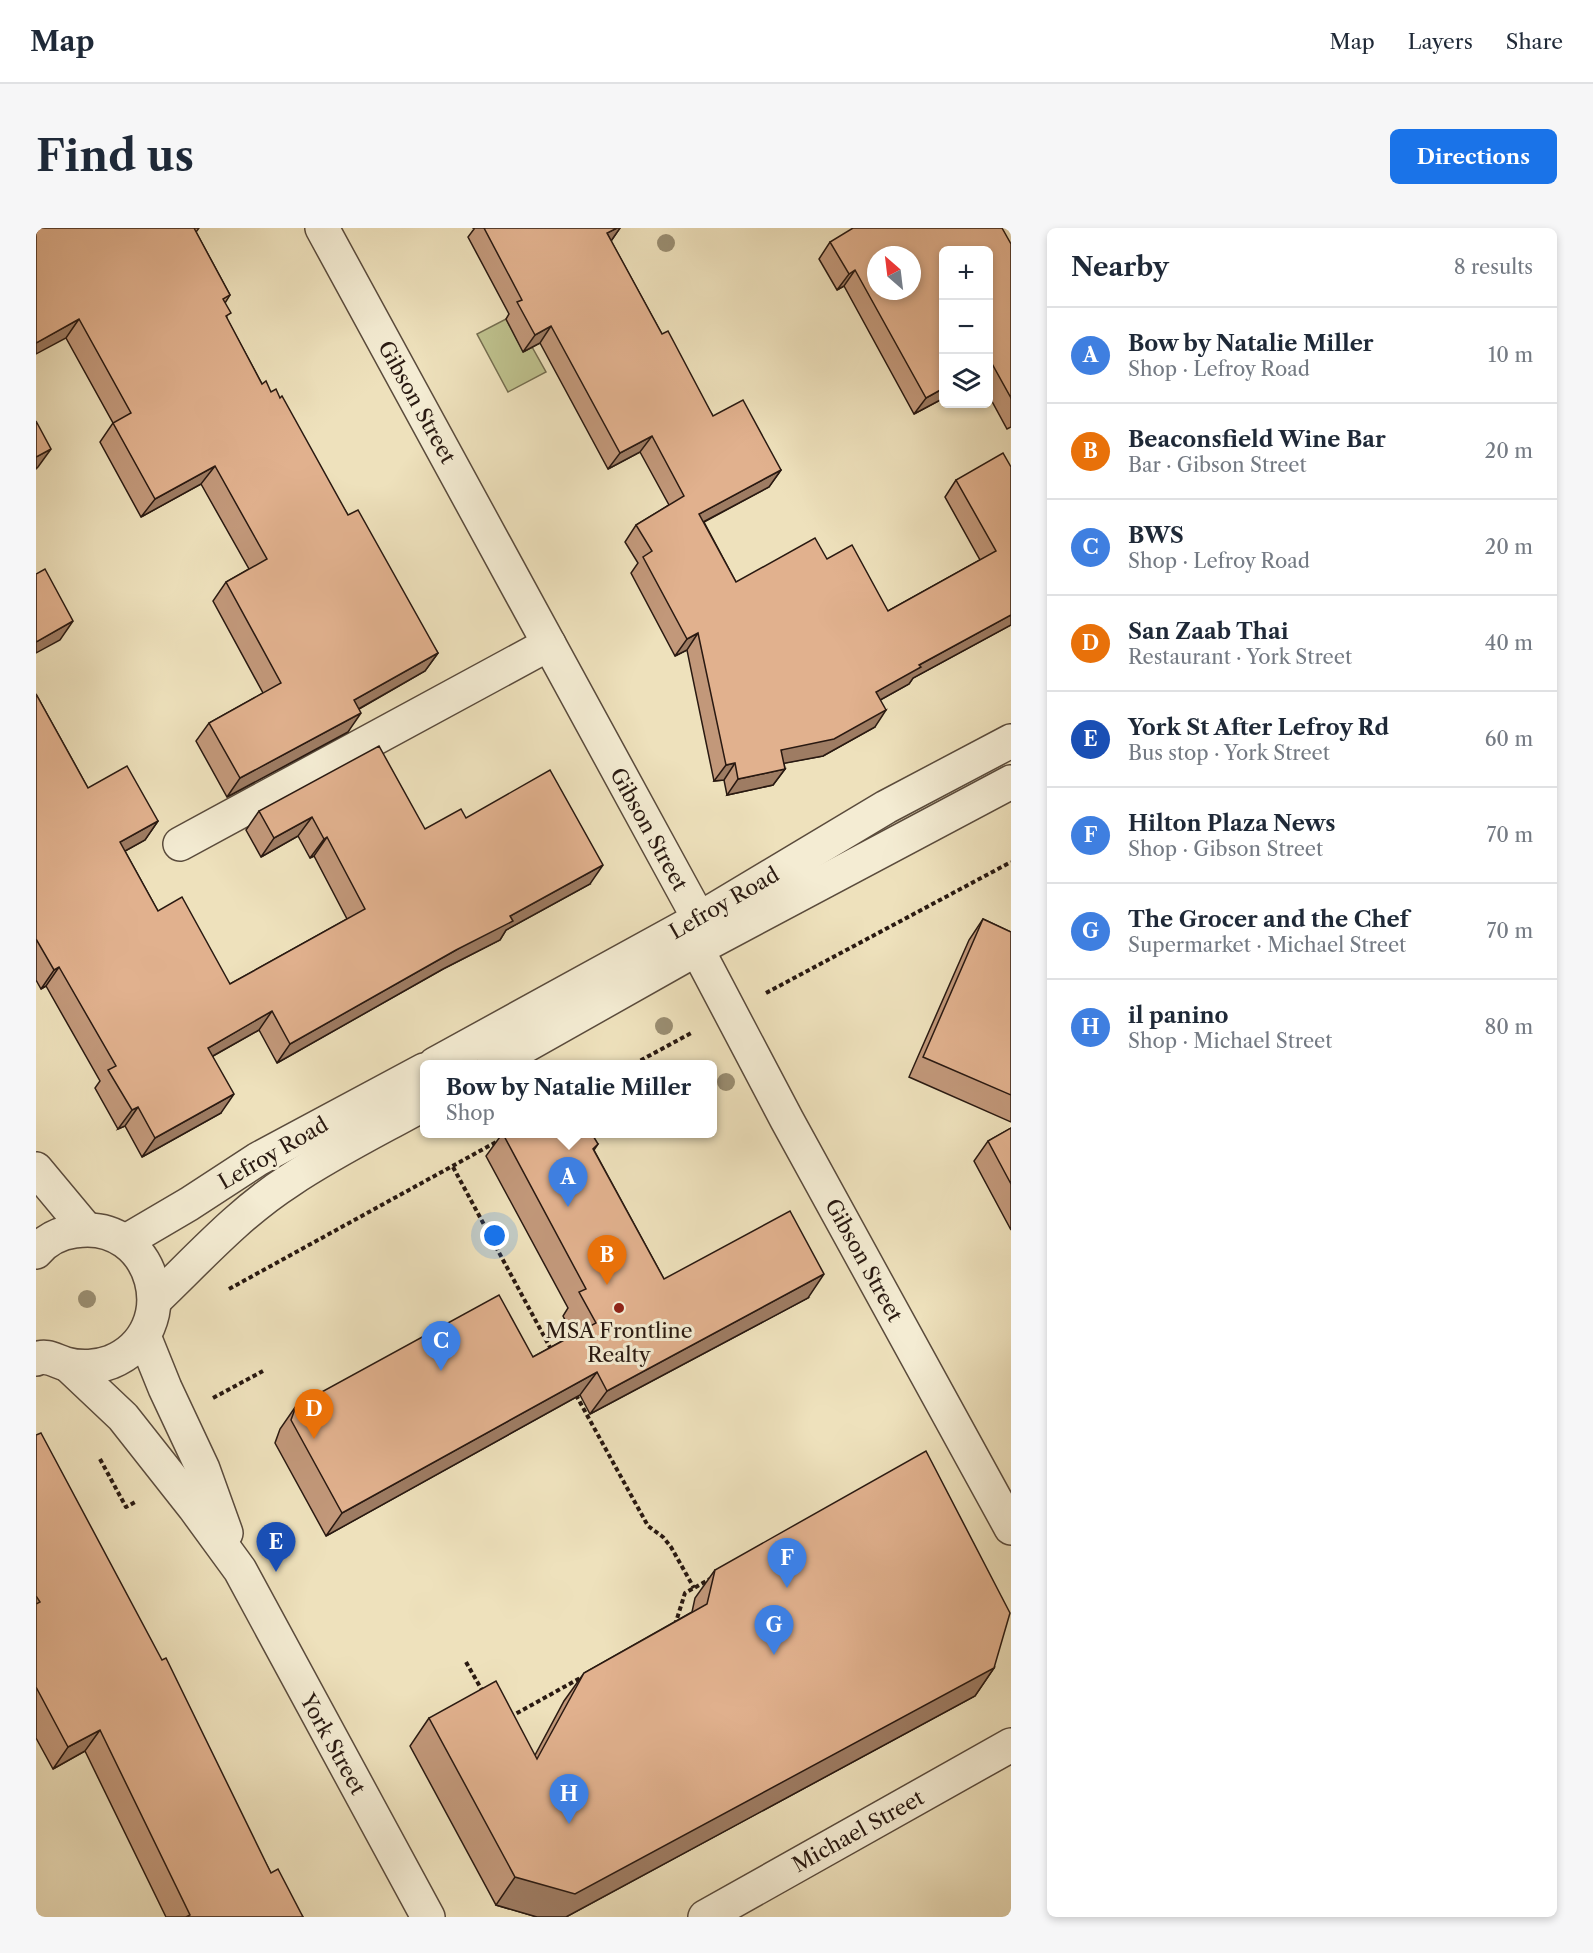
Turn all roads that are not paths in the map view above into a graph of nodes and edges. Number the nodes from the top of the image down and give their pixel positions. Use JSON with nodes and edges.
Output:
{"nodes":[{"id":1,"x":322,"y":228,"type":"edge"},
{"id":2,"x":549,"y":644,"type":"junction"},
{"id":3,"x":1011,"y":741,"type":"edge"},
{"id":4,"x":1011,"y":782,"type":"edge"},
{"id":5,"x":180,"y":844,"type":"dead end"},
{"id":6,"x":698,"y":934,"type":"junction"},
{"id":7,"x":445,"y":1060,"type":"edge"},
{"id":8,"x":501,"y":1060,"type":"edge"},
{"id":9,"x":420,"y":1072,"type":"edge"},
{"id":10,"x":420,"y":1106,"type":"edge"},
{"id":11,"x":36,"y":1169,"type":"edge"},
{"id":12,"x":86,"y":1229,"type":"junction"},
{"id":13,"x":126,"y":1241,"type":"junction"},
{"id":14,"x":37,"y":1249,"type":"edge"},
{"id":15,"x":155,"y":1300,"type":"junction"},
{"id":16,"x":144,"y":1336,"type":"junction"},
{"id":17,"x":46,"y":1357,"type":"edge"},
{"id":18,"x":1011,"y":1528,"type":"edge"},
{"id":19,"x":240,"y":1570,"type":"junction"},
{"id":20,"x":1011,"y":1745,"type":"edge"},
{"id":21,"x":428,"y":1917,"type":"edge"},
{"id":22,"x":705,"y":1917,"type":"edge"}],
"edges":[{"from":1,"to":2,"type":"street","name":"Gibson Street"},
{"from":2,"to":5,"type":"street"},
{"from":2,"to":6,"type":"street","name":"Gibson Street"},
{"from":3,"to":6,"type":"street","name":"Lefroy Road"},
{"from":4,"to":6,"type":"street","name":"Lefroy Road"},
{"from":6,"to":7,"type":"street","name":"Lefroy Road"},
{"from":6,"to":8,"type":"street","name":"Lefroy Road"},
{"from":6,"to":18,"type":"street","name":"Gibson Street"},
{"from":9,"to":13,"type":"street","name":"Lefroy Road"},
{"from":10,"to":15,"type":"street","name":"Lefroy Road"},
{"from":11,"to":12,"type":"street"},
{"from":12,"to":13,"type":"street"},
{"from":12,"to":14,"type":"street"},
{"from":13,"to":15,"type":"street"},
{"from":15,"to":16,"type":"street"},
{"from":16,"to":17,"type":"street"},
{"from":16,"to":19,"type":"street","name":"York Street"},
{"from":17,"to":19,"type":"street","name":"York Street"},
{"from":19,"to":21,"type":"street","name":"York Street"},
{"from":20,"to":22,"type":"street","name":"Michael Street"}]}
